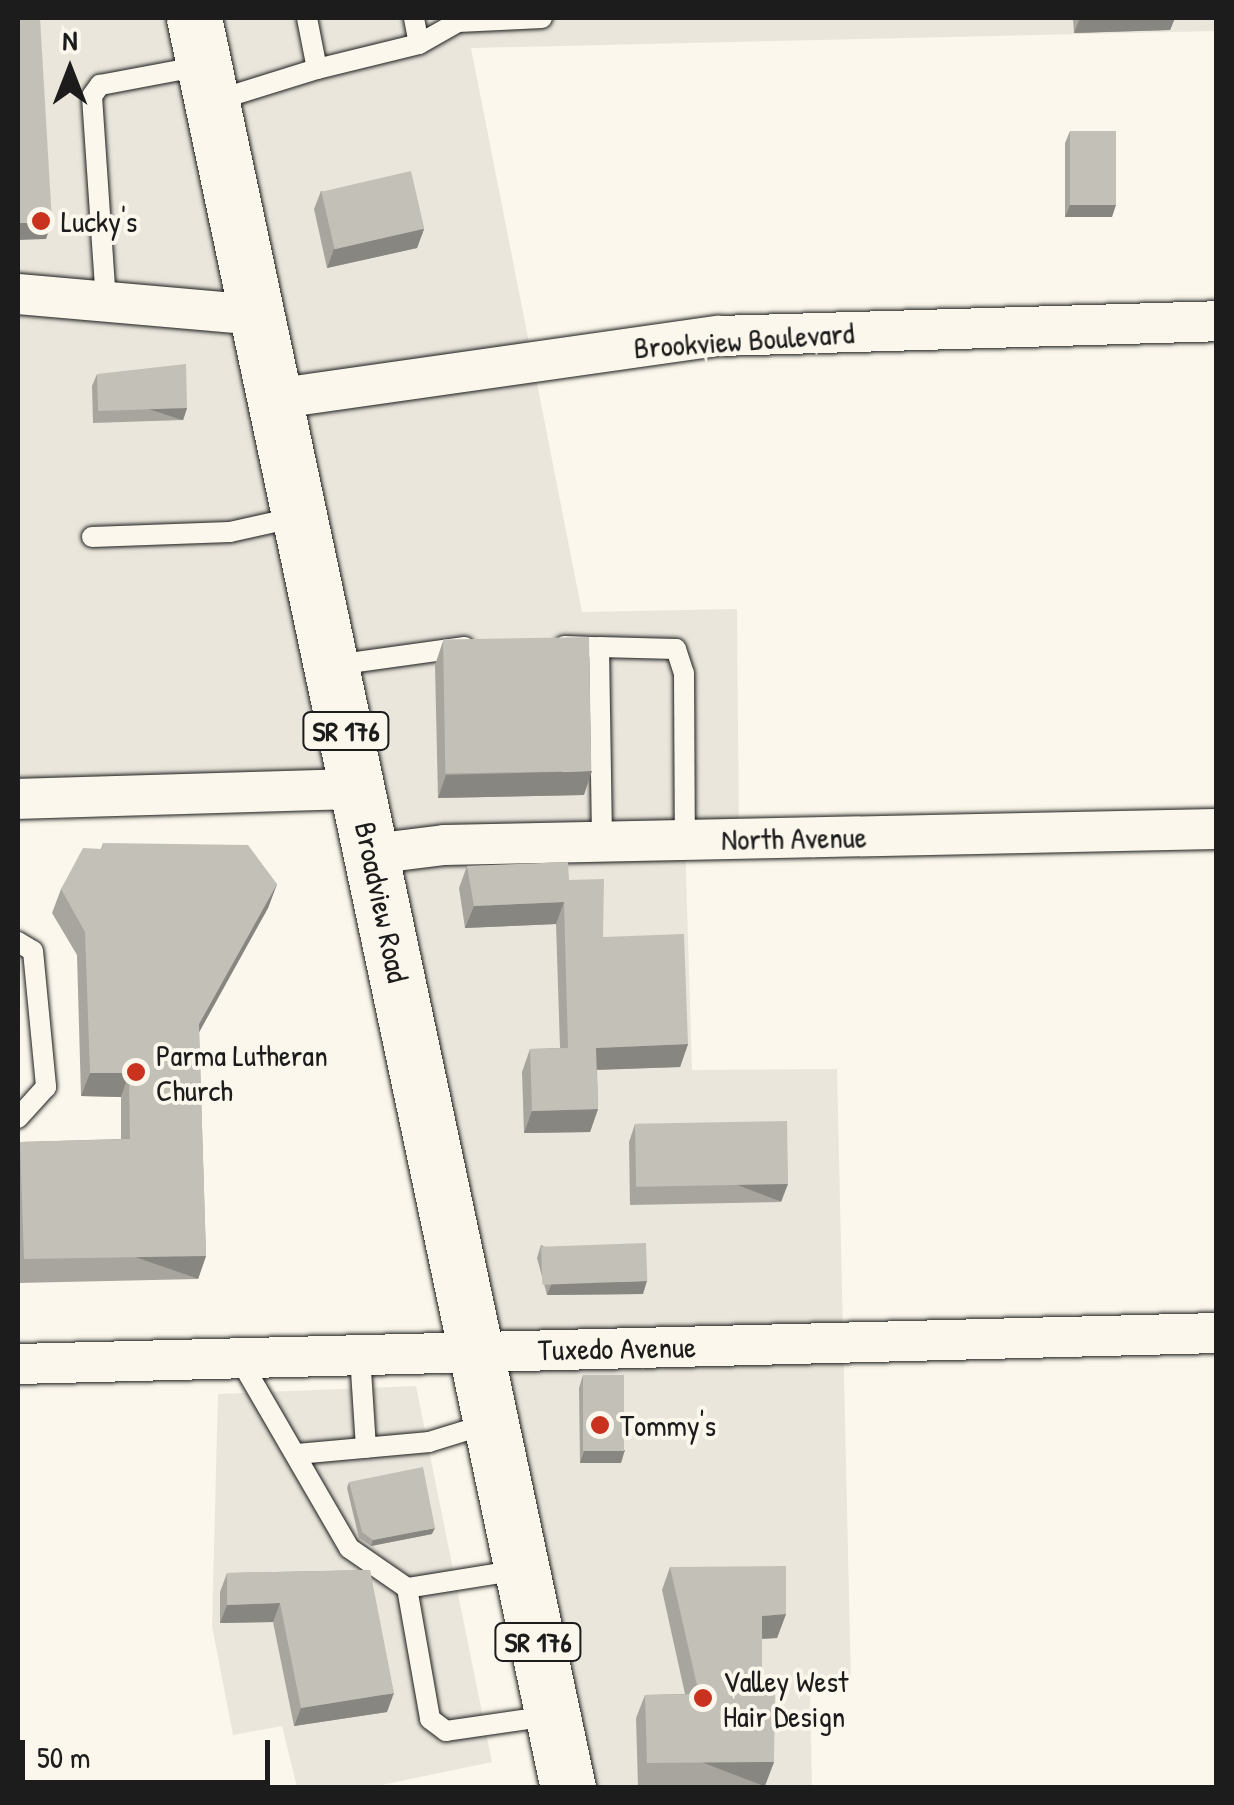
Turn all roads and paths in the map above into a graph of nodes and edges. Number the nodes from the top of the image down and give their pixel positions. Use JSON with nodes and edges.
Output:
{"nodes":[{"id":1,"x":307,"y":18,"type":"edge"},
{"id":2,"x":414,"y":18,"type":"edge"},
{"id":3,"x":519,"y":18,"type":"edge"},
{"id":4,"x":542,"y":18,"type":"edge"},
{"id":5,"x":419,"y":44,"type":"junction"},
{"id":6,"x":203,"y":62,"type":"edge"},
{"id":7,"x":317,"y":69,"type":"junction"},
{"id":8,"x":18,"y":294,"type":"edge"},
{"id":9,"x":106,"y":302,"type":"junction"},
{"id":10,"x":256,"y":315,"type":"junction"},
{"id":11,"x":1216,"y":321,"type":"edge"},
{"id":12,"x":274,"y":399,"type":"junction"},
{"id":13,"x":299,"y":516,"type":"junction"},
{"id":14,"x":92,"y":537,"type":"dead end"},
{"id":15,"x":497,"y":645,"type":"edge"},
{"id":16,"x":535,"y":646,"type":"edge"},
{"id":17,"x":599,"y":646,"type":"junction"},
{"id":18,"x":331,"y":666,"type":"junction"},
{"id":19,"x":358,"y":789,"type":"junction"},
{"id":20,"x":18,"y":799,"type":"edge"},
{"id":21,"x":1216,"y":828,"type":"edge"},
{"id":22,"x":684,"y":840,"type":"junction"},
{"id":23,"x":602,"y":844,"type":"junction"},
{"id":24,"x":372,"y":854,"type":"junction"},
{"id":25,"x":18,"y":942,"type":"edge"},
{"id":26,"x":18,"y":1118,"type":"edge"},
{"id":27,"x":1216,"y":1333,"type":"edge"},
{"id":28,"x":479,"y":1352,"type":"junction"},
{"id":29,"x":360,"y":1355,"type":"junction"},
{"id":30,"x":239,"y":1358,"type":"junction"},
{"id":31,"x":18,"y":1364,"type":"edge"},
{"id":32,"x":494,"y":1422,"type":"junction"},
{"id":33,"x":366,"y":1448,"type":"junction"},
{"id":34,"x":297,"y":1454,"type":"junction"},
{"id":35,"x":523,"y":1569,"type":"junction"},
{"id":36,"x":407,"y":1588,"type":"junction"},
{"id":37,"x":554,"y":1716,"type":"junction"},
{"id":38,"x":568,"y":1788,"type":"edge"}],
"edges":[{"from":1,"to":7,"type":"lane"},
{"from":2,"to":5,"type":"lane"},
{"from":3,"to":4,"type":"lane"},
{"from":3,"to":5,"type":"lane"},
{"from":5,"to":7,"type":"lane"},
{"from":6,"to":7,"type":"lane"},
{"from":6,"to":9,"type":"lane"},
{"from":6,"to":10,"type":"main road","name":"Broadview Road","number":"SR 176"},
{"from":8,"to":9,"type":"street"},
{"from":9,"to":10,"type":"street"},
{"from":10,"to":12,"type":"main road","name":"Broadview Road","number":"SR 176"},
{"from":11,"to":12,"type":"street","name":"Brookview Boulevard"},
{"from":12,"to":13,"type":"main road","name":"Broadview Road","number":"SR 176"},
{"from":13,"to":14,"type":"lane"},
{"from":13,"to":18,"type":"main road","name":"Broadview Road","number":"SR 176"},
{"from":15,"to":18,"type":"lane"},
{"from":16,"to":17,"type":"lane"},
{"from":17,"to":22,"type":"lane"},
{"from":17,"to":23,"type":"lane"},
{"from":18,"to":19,"type":"main road","name":"Broadview Road","number":"SR 176"},
{"from":19,"to":20,"type":"street"},
{"from":19,"to":24,"type":"main road","name":"Broadview Road","number":"SR 176"},
{"from":21,"to":22,"type":"street","name":"North Avenue"},
{"from":22,"to":23,"type":"street","name":"North Avenue"},
{"from":23,"to":24,"type":"street","name":"North Avenue"},
{"from":24,"to":28,"type":"main road","name":"Broadview Road","number":"SR 176"},
{"from":25,"to":26,"type":"lane"},
{"from":27,"to":28,"type":"street","name":"Tuxedo Avenue"},
{"from":28,"to":29,"type":"street","name":"Tuxedo Avenue"},
{"from":28,"to":32,"type":"main road","name":"Broadview Road","number":"SR 176"},
{"from":29,"to":30,"type":"street","name":"Tuxedo Avenue"},
{"from":29,"to":33,"type":"lane"},
{"from":30,"to":31,"type":"street","name":"Tuxedo Avenue"},
{"from":30,"to":34,"type":"lane"},
{"from":32,"to":33,"type":"lane"},
{"from":32,"to":35,"type":"main road","name":"Broadview Road","number":"SR 176"},
{"from":33,"to":34,"type":"lane"},
{"from":34,"to":36,"type":"lane"},
{"from":35,"to":36,"type":"lane"},
{"from":35,"to":37,"type":"main road","name":"Broadview Road","number":"SR 176"},
{"from":36,"to":37,"type":"lane"},
{"from":37,"to":38,"type":"main road","name":"Broadview Road","number":"SR 176"}]}
